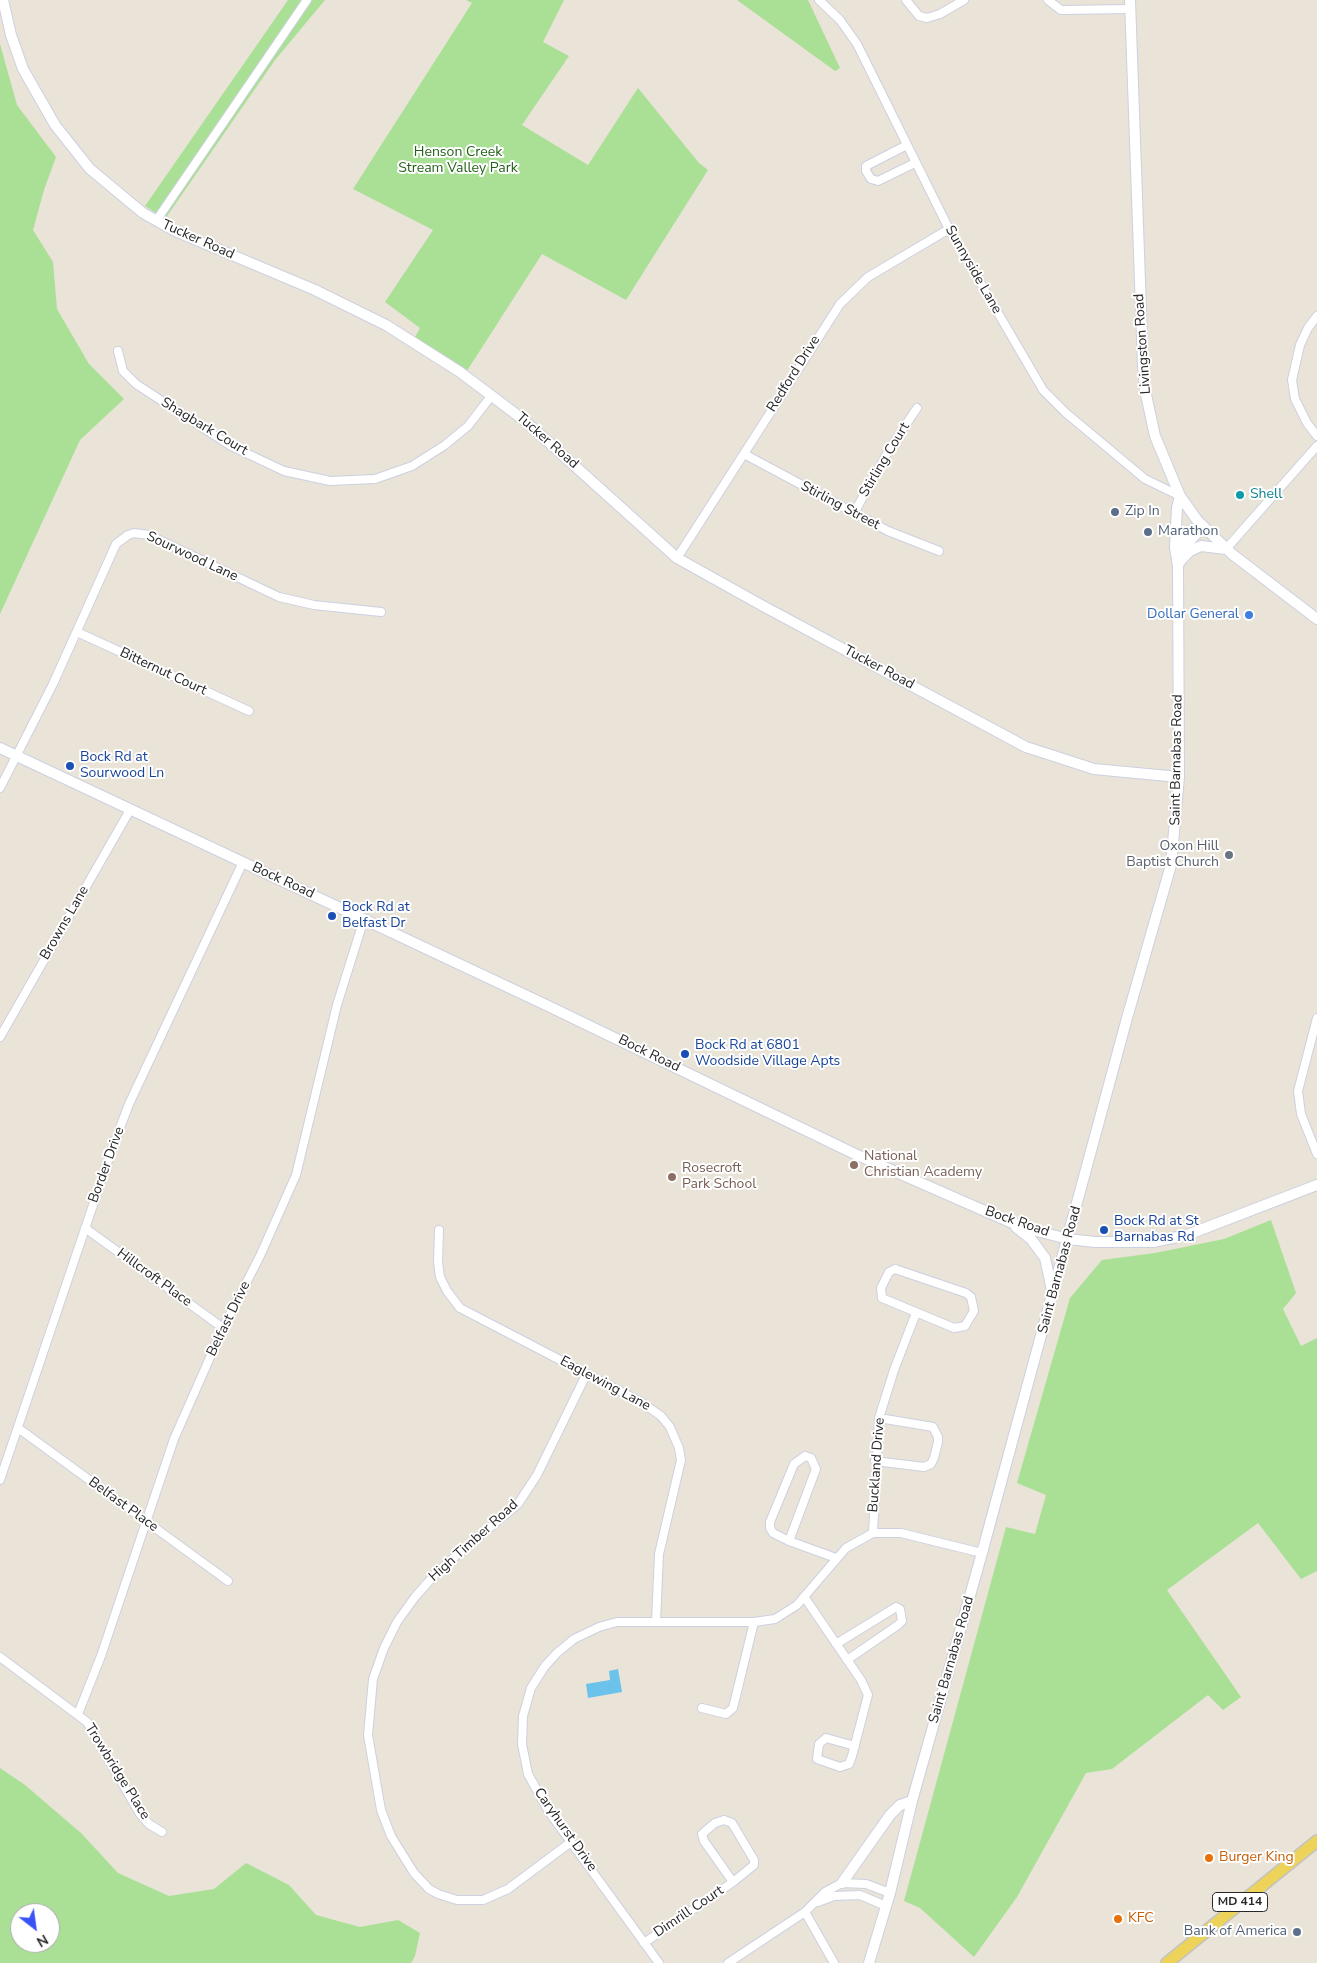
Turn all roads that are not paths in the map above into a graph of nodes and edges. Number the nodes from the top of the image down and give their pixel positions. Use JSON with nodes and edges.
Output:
{"nodes":[{"id":1,"x":3,"y":0,"type":"edge"},
{"id":2,"x":307,"y":0,"type":"edge"},
{"id":3,"x":819,"y":0,"type":"edge"},
{"id":4,"x":906,"y":0,"type":"edge"},
{"id":5,"x":964,"y":0,"type":"edge"},
{"id":6,"x":1048,"y":0,"type":"edge"},
{"id":7,"x":1130,"y":4,"type":"edge"},
{"id":8,"x":908,"y":145,"type":"junction"},
{"id":9,"x":915,"y":163,"type":"junction"},
{"id":10,"x":156,"y":221,"type":"junction"},
{"id":11,"x":949,"y":229,"type":"junction"},
{"id":12,"x":1317,"y":316,"type":"edge"},
{"id":13,"x":118,"y":351,"type":"dead end"},
{"id":14,"x":492,"y":395,"type":"junction"},
{"id":15,"x":917,"y":408,"type":"dead end"},
{"id":16,"x":1317,"y":436,"type":"edge"},
{"id":17,"x":1317,"y":446,"type":"edge"},
{"id":18,"x":744,"y":454,"type":"junction"},
{"id":19,"x":1180,"y":496,"type":"junction"},
{"id":20,"x":854,"y":513,"type":"junction"},
{"id":21,"x":1203,"y":527,"type":"junction"},
{"id":22,"x":1226,"y":549,"type":"junction"},
{"id":23,"x":939,"y":551,"type":"dead end"},
{"id":24,"x":1178,"y":557,"type":"junction"},
{"id":25,"x":677,"y":558,"type":"junction"},
{"id":26,"x":381,"y":612,"type":"dead end"},
{"id":27,"x":1317,"y":619,"type":"edge"},
{"id":28,"x":77,"y":632,"type":"junction"},
{"id":29,"x":249,"y":711,"type":"dead end"},
{"id":30,"x":0,"y":748,"type":"edge"},
{"id":31,"x":18,"y":756,"type":"junction"},
{"id":32,"x":1179,"y":777,"type":"junction"},
{"id":33,"x":0,"y":788,"type":"edge"},
{"id":34,"x":130,"y":810,"type":"junction"},
{"id":35,"x":243,"y":862,"type":"junction"},
{"id":36,"x":364,"y":919,"type":"junction"},
{"id":37,"x":1317,"y":1018,"type":"edge"},
{"id":38,"x":0,"y":1037,"type":"edge"},
{"id":39,"x":1317,"y":1154,"type":"edge"},
{"id":40,"x":1317,"y":1185,"type":"edge"},
{"id":41,"x":1010,"y":1222,"type":"junction"},
{"id":42,"x":85,"y":1228,"type":"junction"},
{"id":43,"x":439,"y":1230,"type":"dead end"},
{"id":44,"x":1068,"y":1239,"type":"junction"},
{"id":45,"x":1052,"y":1296,"type":"junction"},
{"id":46,"x":916,"y":1313,"type":"junction"},
{"id":47,"x":222,"y":1328,"type":"junction"},
{"id":48,"x":586,"y":1375,"type":"junction"},
{"id":49,"x":878,"y":1418,"type":"junction"},
{"id":50,"x":18,"y":1428,"type":"junction"},
{"id":51,"x":875,"y":1461,"type":"junction"},
{"id":52,"x":0,"y":1480,"type":"edge"},
{"id":53,"x":145,"y":1521,"type":"junction"},
{"id":54,"x":873,"y":1533,"type":"junction"},
{"id":55,"x":789,"y":1541,"type":"junction"},
{"id":56,"x":982,"y":1553,"type":"junction"},
{"id":57,"x":836,"y":1558,"type":"junction"},
{"id":58,"x":228,"y":1581,"type":"dead end"},
{"id":59,"x":805,"y":1598,"type":"junction"},
{"id":60,"x":656,"y":1621,"type":"junction"},
{"id":61,"x":754,"y":1622,"type":"junction"},
{"id":62,"x":836,"y":1644,"type":"junction"},
{"id":63,"x":0,"y":1657,"type":"edge"},
{"id":64,"x":846,"y":1660,"type":"junction"},
{"id":65,"x":702,"y":1708,"type":"dead end"},
{"id":66,"x":78,"y":1714,"type":"junction"},
{"id":67,"x":855,"y":1746,"type":"junction"},
{"id":68,"x":912,"y":1801,"type":"junction"},
{"id":69,"x":162,"y":1832,"type":"dead end"},
{"id":70,"x":1317,"y":1841,"type":"edge"},
{"id":71,"x":571,"y":1842,"type":"junction"},
{"id":72,"x":733,"y":1882,"type":"junction"},
{"id":73,"x":842,"y":1883,"type":"junction"},
{"id":74,"x":890,"y":1893,"type":"junction"},
{"id":75,"x":814,"y":1904,"type":"junction"},
{"id":76,"x":886,"y":1906,"type":"junction"},
{"id":77,"x":805,"y":1912,"type":"junction"},
{"id":78,"x":644,"y":1942,"type":"junction"},
{"id":79,"x":659,"y":1963,"type":"edge"},
{"id":80,"x":728,"y":1963,"type":"edge"},
{"id":81,"x":834,"y":1963,"type":"edge"},
{"id":82,"x":869,"y":1963,"type":"edge"},
{"id":83,"x":1167,"y":1963,"type":"edge"}],
"edges":[{"from":1,"to":10,"type":"main road","name":"Tucker Road"},
{"from":2,"to":10,"type":"street"},
{"from":3,"to":8,"type":"street","name":"Sunnyside Lane"},
{"from":4,"to":5,"type":"street"},
{"from":6,"to":7,"type":"street"},
{"from":7,"to":19,"type":"main road","name":"Livingston Road"},
{"from":8,"to":9,"type":"street","name":"Sunnyside Lane"},
{"from":8,"to":9,"type":"street"},
{"from":9,"to":11,"type":"street","name":"Sunnyside Lane"},
{"from":10,"to":14,"type":"main road","name":"Tucker Road"},
{"from":11,"to":18,"type":"street","name":"Redford Drive"},
{"from":11,"to":19,"type":"street","name":"Sunnyside Lane"},
{"from":12,"to":16,"type":"street"},
{"from":13,"to":14,"type":"street","name":"Shagbark Court"},
{"from":14,"to":25,"type":"main road","name":"Tucker Road"},
{"from":15,"to":20,"type":"street","name":"Stirling Court"},
{"from":17,"to":22,"type":"street"},
{"from":18,"to":20,"type":"street","name":"Stirling Street"},
{"from":18,"to":25,"type":"street","name":"Redford Drive"},
{"from":19,"to":21,"type":"main road","name":"Livingston Road"},
{"from":19,"to":24,"type":"main road","name":"Saint Barnabas Road"},
{"from":20,"to":23,"type":"street","name":"Stirling Street"},
{"from":21,"to":22,"type":"main road","name":"Livingston Road"},
{"from":21,"to":24,"type":"main road"},
{"from":22,"to":24,"type":"main road"},
{"from":22,"to":27,"type":"main road","name":"Livingston Road"},
{"from":24,"to":32,"type":"main road","name":"Saint Barnabas Road"},
{"from":25,"to":32,"type":"main road","name":"Tucker Road"},
{"from":26,"to":28,"type":"street","name":"Sourwood Lane"},
{"from":28,"to":29,"type":"street","name":"Bitternut Court"},
{"from":28,"to":31,"type":"street","name":"Sourwood Lane"},
{"from":30,"to":31,"type":"main road","name":"Bock Road"},
{"from":31,"to":33,"type":"street","name":"Sourwood Lane"},
{"from":31,"to":34,"type":"main road","name":"Bock Road"},
{"from":32,"to":44,"type":"main road","name":"Saint Barnabas Road"},
{"from":34,"to":35,"type":"main road","name":"Bock Road"},
{"from":34,"to":38,"type":"street","name":"Browns Lane"},
{"from":35,"to":36,"type":"main road","name":"Bock Road"},
{"from":35,"to":42,"type":"street","name":"Border Drive"},
{"from":36,"to":41,"type":"main road","name":"Bock Road"},
{"from":36,"to":47,"type":"street","name":"Belfast Drive"},
{"from":37,"to":39,"type":"street"},
{"from":40,"to":44,"type":"main road","name":"Bock Road"},
{"from":41,"to":44,"type":"main road","name":"Bock Road"},
{"from":41,"to":45,"type":"main road"},
{"from":42,"to":47,"type":"street","name":"Hillcroft Place"},
{"from":42,"to":50,"type":"street","name":"Border Drive"},
{"from":43,"to":48,"type":"street","name":"Eaglewing Lane"},
{"from":44,"to":45,"type":"main road","name":"Saint Barnabas Road"},
{"from":45,"to":56,"type":"main road","name":"Saint Barnabas Road"},
{"from":46,"to":46,"type":"street"},
{"from":46,"to":49,"type":"street","name":"Buckland Drive"},
{"from":47,"to":53,"type":"street","name":"Belfast Drive"},
{"from":48,"to":60,"type":"street","name":"Eaglewing Lane"},
{"from":48,"to":71,"type":"street","name":"High Timber Road"},
{"from":49,"to":51,"type":"street","name":"Buckland Drive"},
{"from":49,"to":51,"type":"street"},
{"from":50,"to":52,"type":"street","name":"Border Drive"},
{"from":50,"to":53,"type":"street","name":"Belfast Place"},
{"from":51,"to":54,"type":"street","name":"Buckland Drive"},
{"from":53,"to":58,"type":"street","name":"Belfast Place"},
{"from":53,"to":66,"type":"street","name":"Belfast Drive"},
{"from":54,"to":56,"type":"street"},
{"from":54,"to":57,"type":"street","name":"Caryhurst Drive"},
{"from":55,"to":55,"type":"street"},
{"from":55,"to":57,"type":"street"},
{"from":56,"to":68,"type":"main road","name":"Saint Barnabas Road"},
{"from":57,"to":59,"type":"street","name":"Caryhurst Drive"},
{"from":59,"to":61,"type":"street","name":"Caryhurst Drive"},
{"from":59,"to":62,"type":"street"},
{"from":60,"to":61,"type":"street","name":"Caryhurst Drive"},
{"from":60,"to":71,"type":"street","name":"Caryhurst Drive"},
{"from":61,"to":65,"type":"street"},
{"from":62,"to":64,"type":"street"},
{"from":62,"to":64,"type":"street"},
{"from":63,"to":66,"type":"street","name":"Trowbridge Place"},
{"from":64,"to":67,"type":"street"},
{"from":66,"to":69,"type":"street","name":"Trowbridge Place"},
{"from":67,"to":67,"type":"street"},
{"from":68,"to":73,"type":"main road"},
{"from":68,"to":74,"type":"main road","name":"Saint Barnabas Road"},
{"from":70,"to":83,"type":"main road","number":"MD 414"},
{"from":71,"to":78,"type":"street","name":"Caryhurst Drive"},
{"from":72,"to":72,"type":"street","name":"Dimrill Court"},
{"from":72,"to":78,"type":"street","name":"Dimrill Court"},
{"from":73,"to":74,"type":"street"},
{"from":73,"to":75,"type":"street"},
{"from":74,"to":76,"type":"main road","name":"Saint Barnabas Road"},
{"from":75,"to":76,"type":"street"},
{"from":75,"to":77,"type":"street"},
{"from":76,"to":82,"type":"main road","name":"Saint Barnabas Road"},
{"from":77,"to":80,"type":"street"},
{"from":77,"to":81,"type":"street"},
{"from":78,"to":79,"type":"street","name":"Caryhurst Drive"}]}
